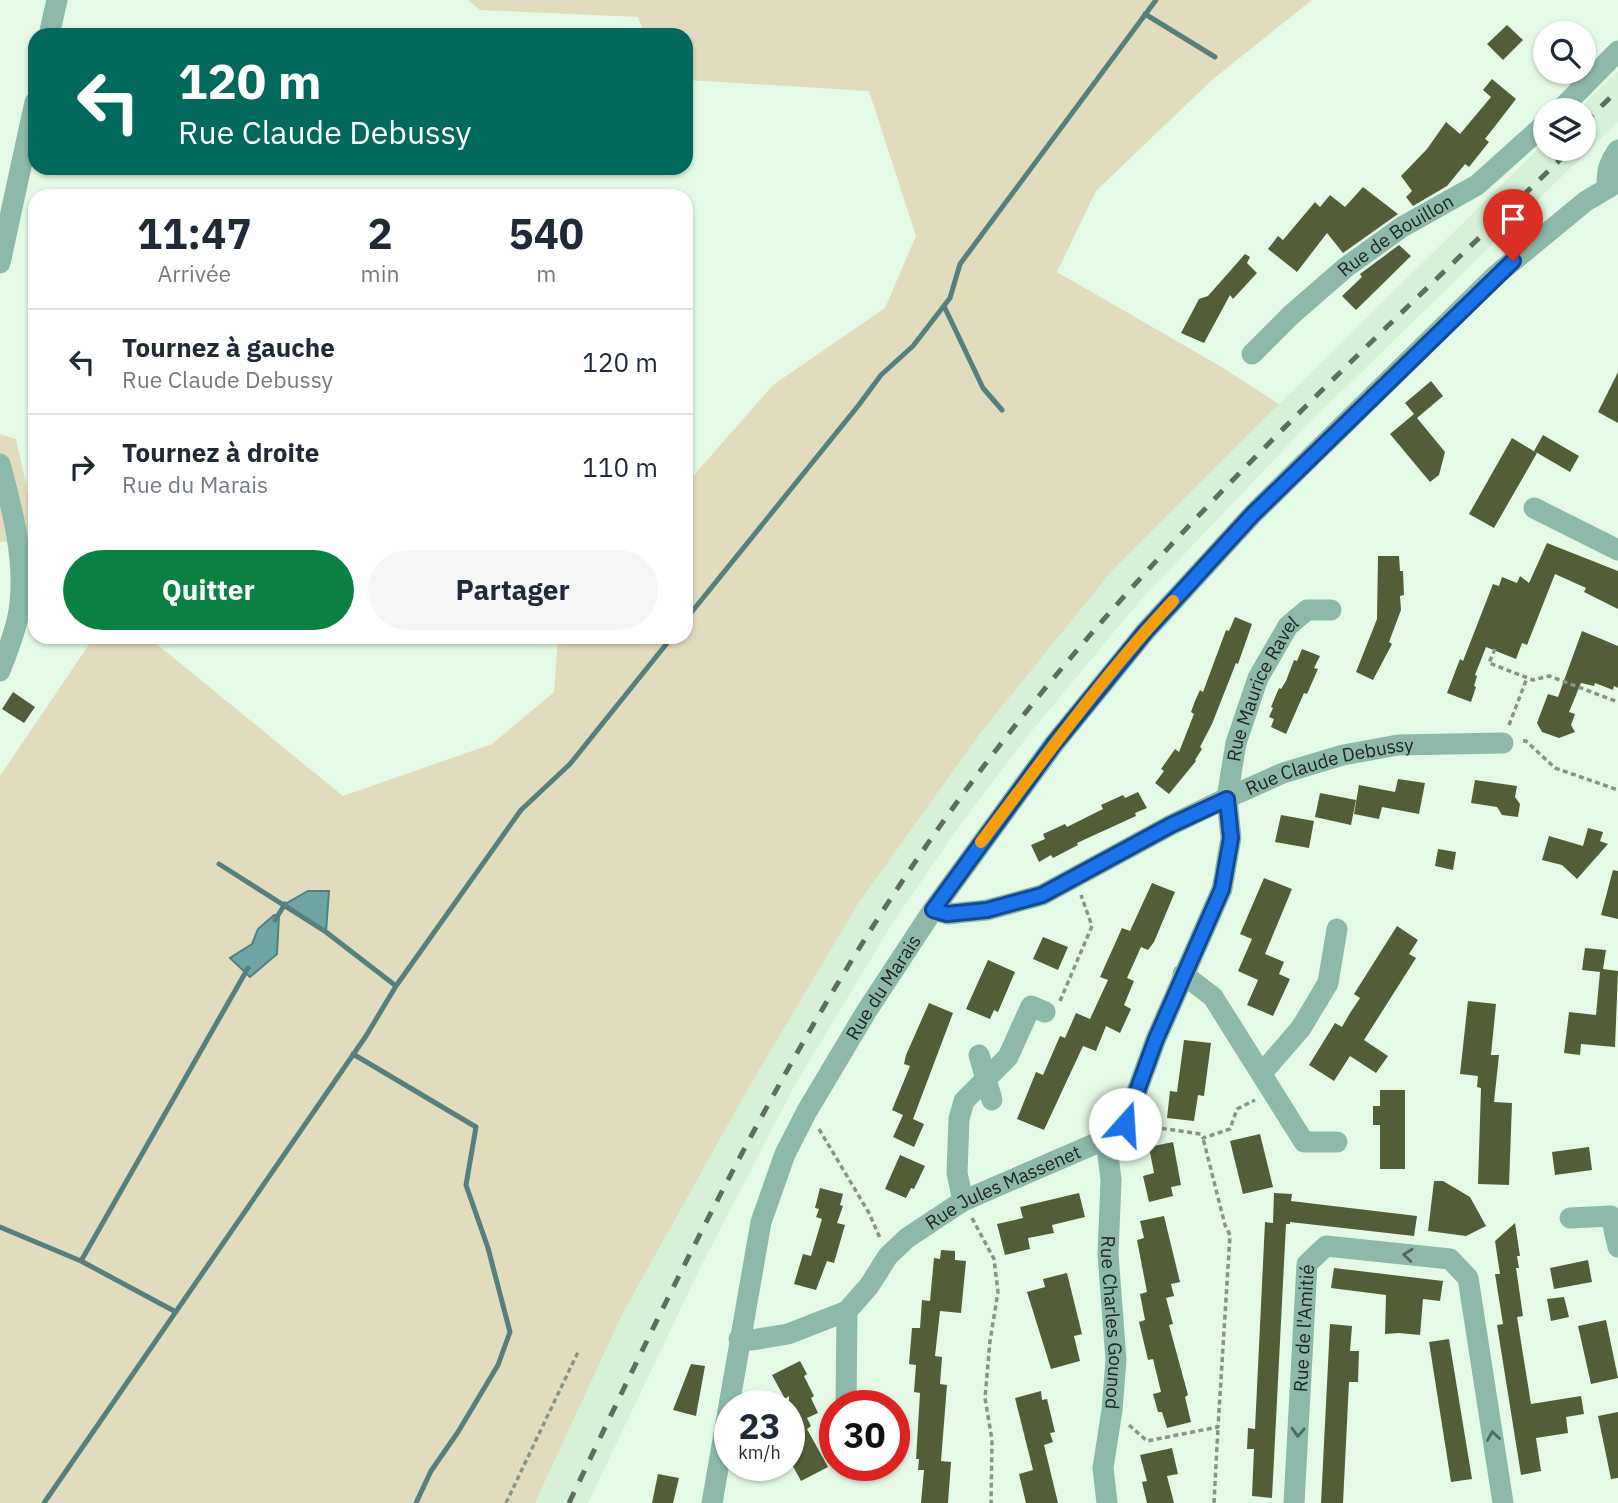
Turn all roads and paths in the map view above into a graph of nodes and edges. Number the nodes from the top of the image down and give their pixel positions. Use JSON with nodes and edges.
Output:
{"nodes":[{"id":1,"x":57,"y":0,"type":"edge"},
{"id":2,"x":51,"y":28,"type":"edge"},
{"id":3,"x":1618,"y":51,"type":"edge"},
{"id":4,"x":1572,"y":98,"type":"edge"},
{"id":5,"x":28,"y":134,"type":"edge"},
{"id":6,"x":1533,"y":135,"type":"edge"},
{"id":7,"x":1618,"y":150,"type":"edge"},
{"id":8,"x":1613,"y":185,"type":"edge"},
{"id":9,"x":0,"y":263,"type":"edge"},
{"id":10,"x":1252,"y":354,"type":"dead end"},
{"id":11,"x":0,"y":464,"type":"edge"},
{"id":12,"x":1535,"y":508,"type":"dead end"},
{"id":13,"x":1618,"y":550,"type":"edge"},
{"id":14,"x":1331,"y":610,"type":"dead end"},
{"id":15,"x":1495,"y":649,"type":"dead end"},
{"id":16,"x":1,"y":666,"type":"edge"},
{"id":17,"x":1527,"y":678,"type":"junction"},
{"id":18,"x":1618,"y":702,"type":"edge"},
{"id":19,"x":1503,"y":743,"type":"junction"},
{"id":20,"x":1618,"y":790,"type":"edge"},
{"id":21,"x":1227,"y":799,"type":"junction"},
{"id":22,"x":1074,"y":876,"type":"junction"},
{"id":23,"x":933,"y":910,"type":"junction"},
{"id":24,"x":1337,"y":929,"type":"dead end"},
{"id":25,"x":1183,"y":974,"type":"junction"},
{"id":26,"x":1045,"y":1012,"type":"joint"},
{"id":27,"x":979,"y":1055,"type":"dead end"},
{"id":28,"x":1262,"y":1073,"type":"junction"},
{"id":29,"x":986,"y":1079,"type":"junction"},
{"id":30,"x":1273,"y":1091,"type":"junction"},
{"id":31,"x":992,"y":1100,"type":"dead end"},
{"id":32,"x":807,"y":1111,"type":"junction"},
{"id":33,"x":1125,"y":1124,"type":"junction"},
{"id":34,"x":1203,"y":1138,"type":"junction"},
{"id":35,"x":1106,"y":1139,"type":"junction"},
{"id":36,"x":1337,"y":1142,"type":"dead end"},
{"id":37,"x":963,"y":1201,"type":"junction"},
{"id":38,"x":1570,"y":1218,"type":"dead end"},
{"id":39,"x":1618,"y":1247,"type":"edge"},
{"id":40,"x":888,"y":1256,"type":"junction"},
{"id":41,"x":847,"y":1311,"type":"junction"},
{"id":42,"x":739,"y":1339,"type":"junction"},
{"id":43,"x":578,"y":1352,"type":"dead end"},
{"id":44,"x":846,"y":1390,"type":"edge"},
{"id":45,"x":1112,"y":1410,"type":"junction"},
{"id":46,"x":1218,"y":1427,"type":"junction"},
{"id":47,"x":506,"y":1503,"type":"edge"},
{"id":48,"x":712,"y":1503,"type":"edge"},
{"id":49,"x":992,"y":1503,"type":"edge"},
{"id":50,"x":1107,"y":1503,"type":"edge"},
{"id":51,"x":1214,"y":1503,"type":"edge"},
{"id":52,"x":1294,"y":1503,"type":"edge"},
{"id":53,"x":1503,"y":1503,"type":"edge"}],
"edges":[{"from":1,"to":2,"type":"street"},
{"from":3,"to":4,"type":"street"},
{"from":5,"to":9,"type":"street"},
{"from":6,"to":10,"type":"street","name":"Rue de Bouillon"},
{"from":7,"to":8,"type":"street"},
{"from":8,"to":23,"type":"street","name":"Rue du Marais"},
{"from":11,"to":16,"type":"street"},
{"from":12,"to":13,"type":"street"},
{"from":14,"to":21,"type":"street","name":"Rue Maurice Ravel"},
{"from":15,"to":17,"type":"path"},
{"from":17,"to":18,"type":"path"},
{"from":17,"to":19,"type":"path"},
{"from":19,"to":20,"type":"path"},
{"from":19,"to":21,"type":"street","name":"Rue Claude Debussy"},
{"from":21,"to":22,"type":"street","name":"Rue Claude Debussy"},
{"from":21,"to":25,"type":"street"},
{"from":22,"to":23,"type":"street","name":"Rue Claude Debussy"},
{"from":22,"to":26,"type":"path"},
{"from":23,"to":32,"type":"street","name":"Rue du Marais"},
{"from":24,"to":28,"type":"street"},
{"from":25,"to":28,"type":"street"},
{"from":25,"to":33,"type":"street"},
{"from":26,"to":29,"type":"street"},
{"from":27,"to":29,"type":"street"},
{"from":28,"to":30,"type":"street"},
{"from":29,"to":31,"type":"street"},
{"from":29,"to":37,"type":"street"},
{"from":30,"to":34,"type":"path"},
{"from":30,"to":36,"type":"street"},
{"from":32,"to":40,"type":"path"},
{"from":32,"to":42,"type":"street","name":"Rue du Marais"},
{"from":33,"to":34,"type":"path"},
{"from":33,"to":35,"type":"street","name":"Rue Jules Massenet"},
{"from":34,"to":46,"type":"path"},
{"from":35,"to":37,"type":"street","name":"Rue Jules Massenet"},
{"from":35,"to":45,"type":"street","name":"Rue Charles Gounod"},
{"from":37,"to":40,"type":"street","name":"Rue Jules Massenet"},
{"from":37,"to":49,"type":"path"},
{"from":38,"to":39,"type":"street"},
{"from":40,"to":41,"type":"street","name":"Rue Jules Massenet"},
{"from":41,"to":42,"type":"street","name":"Rue Jules Massenet"},
{"from":41,"to":44,"type":"street"},
{"from":42,"to":48,"type":"street","name":"Rue du Marais"},
{"from":43,"to":47,"type":"path"},
{"from":45,"to":46,"type":"path"},
{"from":45,"to":50,"type":"street","name":"Rue Charles Gounod"},
{"from":46,"to":51,"type":"path"},
{"from":53,"to":52,"type":"street","name":"Rue de l'Amitié","one_way":true}]}
